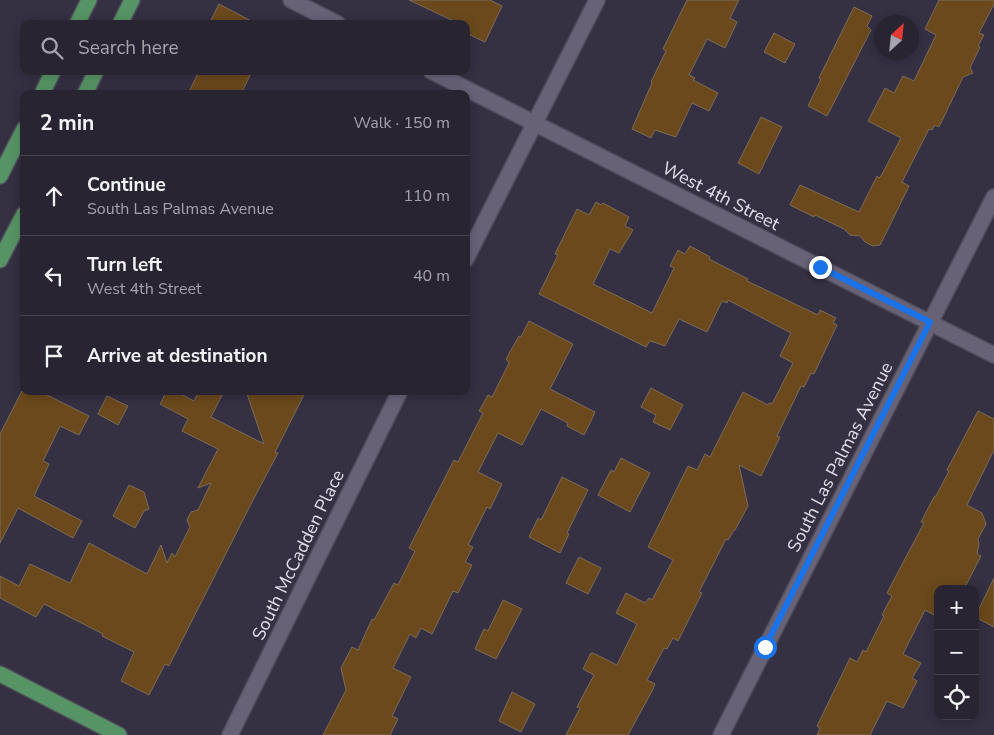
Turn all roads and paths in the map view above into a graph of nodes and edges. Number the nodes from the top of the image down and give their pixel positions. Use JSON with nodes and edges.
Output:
{"nodes":[{"id":1,"x":90,"y":0,"type":"edge"},
{"id":2,"x":132,"y":0,"type":"edge"},
{"id":3,"x":291,"y":0,"type":"edge"},
{"id":4,"x":597,"y":0,"type":"edge"},
{"id":5,"x":79,"y":20,"type":"edge"},
{"id":6,"x":122,"y":20,"type":"edge"},
{"id":7,"x":330,"y":20,"type":"edge"},
{"id":8,"x":51,"y":75,"type":"edge"},
{"id":9,"x":94,"y":75,"type":"edge"},
{"id":10,"x":439,"y":75,"type":"edge"},
{"id":11,"x":44,"y":90,"type":"edge"},
{"id":12,"x":87,"y":90,"type":"edge"},
{"id":13,"x":468,"y":90,"type":"edge"},
{"id":14,"x":470,"y":91,"type":"edge"},
{"id":15,"x":534,"y":124,"type":"junction"},
{"id":16,"x":20,"y":137,"type":"edge"},
{"id":17,"x":0,"y":176,"type":"edge"},
{"id":18,"x":994,"y":198,"type":"edge"},
{"id":19,"x":20,"y":222,"type":"edge"},
{"id":20,"x":470,"y":251,"type":"edge"},
{"id":21,"x":0,"y":260,"type":"edge"},
{"id":22,"x":930,"y":322,"type":"junction"},
{"id":23,"x":994,"y":354,"type":"edge"},
{"id":24,"x":398,"y":395,"type":"edge"},
{"id":25,"x":0,"y":674,"type":"edge"},
{"id":26,"x":119,"y":735,"type":"edge"},
{"id":27,"x":230,"y":735,"type":"edge"},
{"id":28,"x":720,"y":735,"type":"edge"}],
"edges":[{"from":1,"to":5,"type":"main road"},
{"from":2,"to":6,"type":"main road"},
{"from":3,"to":7,"type":"street"},
{"from":4,"to":15,"type":"street"},
{"from":8,"to":11,"type":"main road"},
{"from":9,"to":12,"type":"main road"},
{"from":10,"to":13,"type":"street","name":"West 4th Street"},
{"from":14,"to":15,"type":"street","name":"West 4th Street"},
{"from":15,"to":20,"type":"street"},
{"from":15,"to":22,"type":"street","name":"West 4th Street"},
{"from":16,"to":17,"type":"main road"},
{"from":18,"to":22,"type":"street","name":"South Las Palmas Avenue"},
{"from":19,"to":21,"type":"main road"},
{"from":22,"to":23,"type":"street","name":"West 4th Street"},
{"from":22,"to":28,"type":"street","name":"South Las Palmas Avenue"},
{"from":24,"to":27,"type":"street","name":"South McCadden Place"},
{"from":25,"to":26,"type":"main road"}]}
